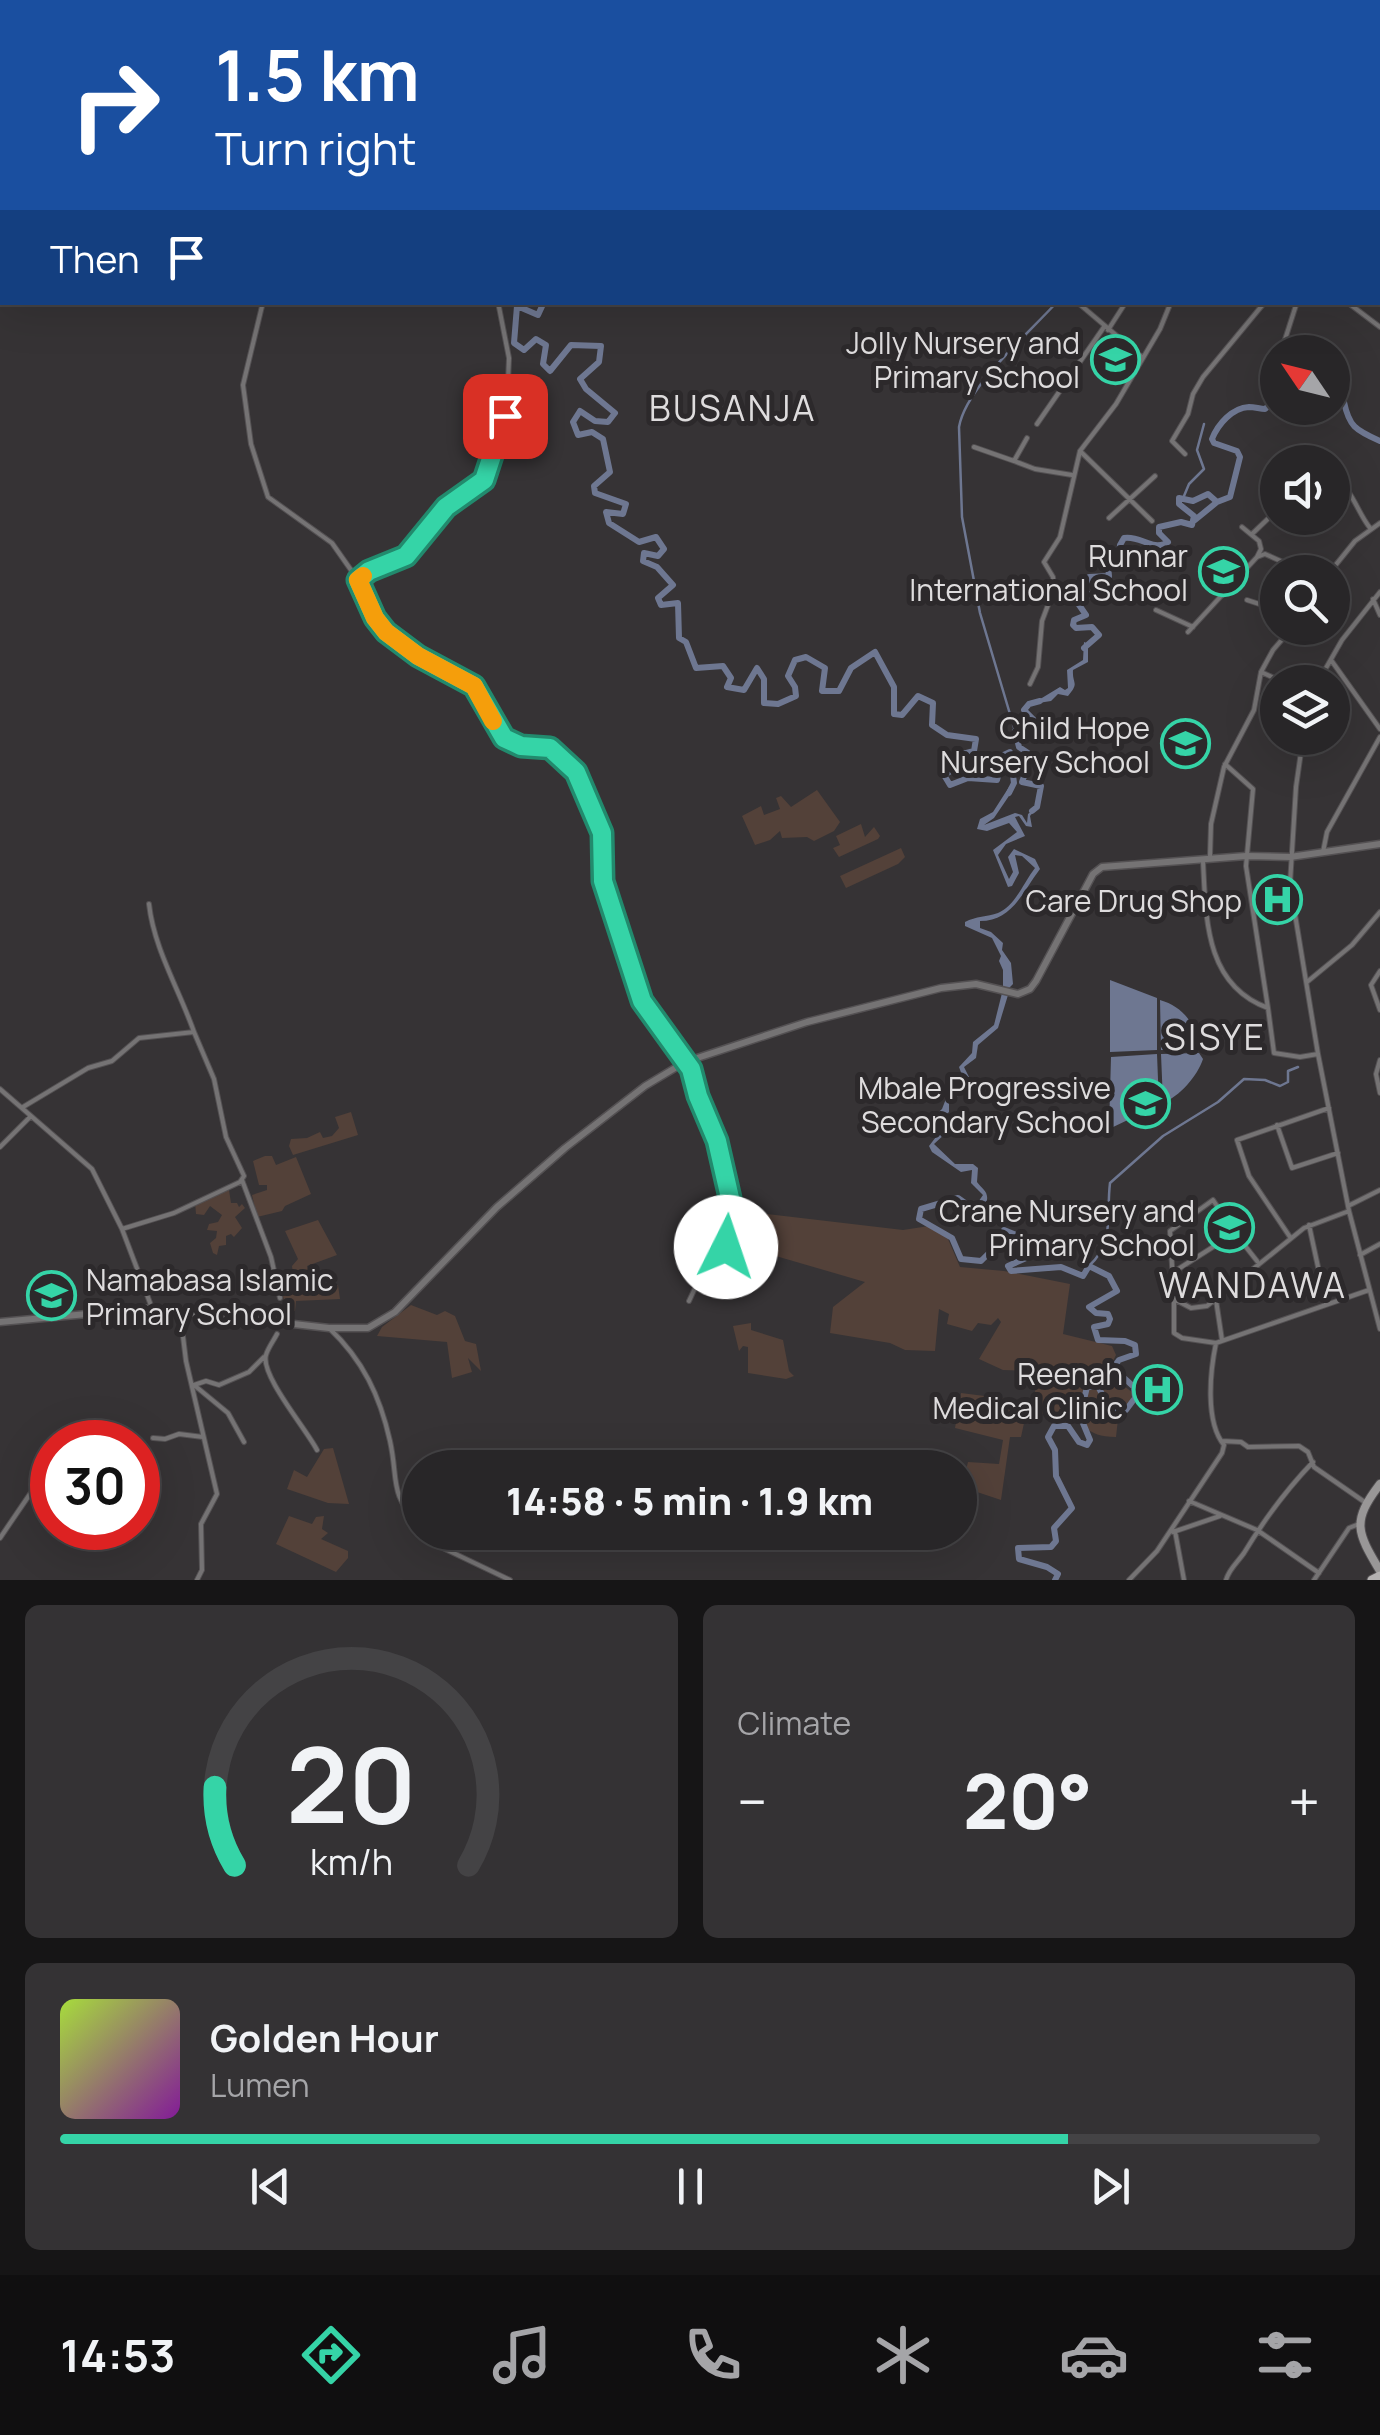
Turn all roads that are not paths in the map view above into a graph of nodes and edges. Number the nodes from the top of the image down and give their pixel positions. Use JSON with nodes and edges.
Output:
{"nodes":[{"id":1,"x":262,"y":305,"type":"edge"},
{"id":2,"x":499,"y":305,"type":"edge"},
{"id":3,"x":1080,"y":305,"type":"edge"},
{"id":4,"x":1124,"y":305,"type":"edge"},
{"id":5,"x":1169,"y":305,"type":"edge"},
{"id":6,"x":1263,"y":305,"type":"edge"},
{"id":7,"x":1296,"y":305,"type":"edge"},
{"id":8,"x":1351,"y":305,"type":"edge"},
{"id":9,"x":1380,"y":327,"type":"edge"},
{"id":10,"x":1106,"y":328,"type":"junction"},
{"id":11,"x":1285,"y":335,"type":"edge"},
{"id":12,"x":1143,"y":358,"type":"junction"},
{"id":13,"x":1036,"y":424,"type":"dead end"},
{"id":14,"x":1027,"y":438,"type":"dead end"},
{"id":15,"x":974,"y":447,"type":"dead end"},
{"id":16,"x":1080,"y":451,"type":"junction"},
{"id":17,"x":1186,"y":454,"type":"dead end"},
{"id":18,"x":1014,"y":460,"type":"junction"},
{"id":19,"x":1072,"y":475,"type":"junction"},
{"id":20,"x":1155,"y":476,"type":"dead end"},
{"id":21,"x":1350,"y":492,"type":"edge"},
{"id":22,"x":1130,"y":500,"type":"junction"},
{"id":23,"x":1109,"y":518,"type":"dead end"},
{"id":24,"x":1152,"y":521,"type":"dead end"},
{"id":25,"x":1380,"y":523,"type":"edge"},
{"id":26,"x":1260,"y":526,"type":"edge"},
{"id":27,"x":1242,"y":527,"type":"dead end"},
{"id":28,"x":1370,"y":528,"type":"junction"},
{"id":29,"x":1252,"y":534,"type":"junction"},
{"id":30,"x":1344,"y":555,"type":"edge"},
{"id":31,"x":1260,"y":556,"type":"edge"},
{"id":32,"x":1257,"y":557,"type":"junction"},
{"id":33,"x":358,"y":580,"type":"junction"},
{"id":34,"x":1380,"y":592,"type":"edge"},
{"id":35,"x":1373,"y":599,"type":"junction"},
{"id":36,"x":1247,"y":600,"type":"dead end"},
{"id":37,"x":1260,"y":604,"type":"edge"},
{"id":38,"x":1156,"y":610,"type":"dead end"},
{"id":39,"x":1380,"y":615,"type":"edge"},
{"id":40,"x":1192,"y":627,"type":"junction"},
{"id":41,"x":1188,"y":632,"type":"dead end"},
{"id":42,"x":1331,"y":660,"type":"junction"},
{"id":43,"x":1328,"y":665,"type":"edge"},
{"id":44,"x":1260,"y":682,"type":"edge"},
{"id":45,"x":1030,"y":684,"type":"dead end"},
{"id":46,"x":1380,"y":729,"type":"edge"},
{"id":47,"x":1380,"y":737,"type":"edge"},
{"id":48,"x":1301,"y":755,"type":"edge"},
{"id":49,"x":1225,"y":764,"type":"junction"},
{"id":50,"x":1380,"y":844,"type":"edge"},
{"id":51,"x":1324,"y":854,"type":"junction"},
{"id":52,"x":1246,"y":856,"type":"junction"},
{"id":53,"x":1290,"y":857,"type":"junction"},
{"id":54,"x":1206,"y":860,"type":"junction"},
{"id":55,"x":149,"y":904,"type":"dead end"},
{"id":56,"x":1380,"y":912,"type":"edge"},
{"id":57,"x":1380,"y":971,"type":"edge"},
{"id":58,"x":1306,"y":982,"type":"junction"},
{"id":59,"x":1268,"y":1008,"type":"junction"},
{"id":60,"x":1380,"y":1010,"type":"edge"},
{"id":61,"x":194,"y":1032,"type":"junction"},
{"id":62,"x":1318,"y":1054,"type":"junction"},
{"id":63,"x":1380,"y":1060,"type":"edge"},
{"id":64,"x":685,"y":1062,"type":"junction"},
{"id":65,"x":0,"y":1088,"type":"edge"},
{"id":66,"x":1380,"y":1093,"type":"edge"},
{"id":67,"x":23,"y":1108,"type":"junction"},
{"id":68,"x":1329,"y":1108,"type":"junction"},
{"id":69,"x":31,"y":1116,"type":"junction"},
{"id":70,"x":1277,"y":1125,"type":"junction"},
{"id":71,"x":0,"y":1147,"type":"edge"},
{"id":72,"x":1338,"y":1154,"type":"junction"},
{"id":73,"x":242,"y":1180,"type":"junction"},
{"id":74,"x":1380,"y":1190,"type":"edge"},
{"id":75,"x":1348,"y":1208,"type":"junction"},
{"id":76,"x":1309,"y":1224,"type":"junction"},
{"id":77,"x":122,"y":1229,"type":"junction"},
{"id":78,"x":1236,"y":1233,"type":"junction"},
{"id":79,"x":1290,"y":1238,"type":"junction"},
{"id":80,"x":1380,"y":1244,"type":"edge"},
{"id":81,"x":1360,"y":1254,"type":"junction"},
{"id":82,"x":1258,"y":1262,"type":"junction"},
{"id":83,"x":1172,"y":1272,"type":"junction"},
{"id":84,"x":1369,"y":1290,"type":"junction"},
{"id":85,"x":280,"y":1298,"type":"dead end"},
{"id":86,"x":1174,"y":1299,"type":"junction"},
{"id":87,"x":1216,"y":1300,"type":"junction"},
{"id":88,"x":689,"y":1301,"type":"dead end"},
{"id":89,"x":1326,"y":1304,"type":"junction"},
{"id":90,"x":152,"y":1308,"type":"junction"},
{"id":91,"x":180,"y":1312,"type":"junction"},
{"id":92,"x":0,"y":1322,"type":"edge"},
{"id":93,"x":328,"y":1328,"type":"junction"},
{"id":94,"x":1380,"y":1329,"type":"edge"},
{"id":95,"x":277,"y":1334,"type":"dead end"},
{"id":96,"x":1219,"y":1342,"type":"junction"},
{"id":97,"x":264,"y":1358,"type":"junction"},
{"id":98,"x":192,"y":1383,"type":"junction"},
{"id":99,"x":203,"y":1437,"type":"junction"},
{"id":100,"x":160,"y":1439,"type":"edge"},
{"id":101,"x":1222,"y":1441,"type":"junction"},
{"id":102,"x":244,"y":1442,"type":"dead end"},
{"id":103,"x":316,"y":1450,"type":"dead end"},
{"id":104,"x":1312,"y":1462,"type":"junction"},
{"id":105,"x":1380,"y":1484,"type":"edge"},
{"id":106,"x":30,"y":1494,"type":"dead end"},
{"id":107,"x":1189,"y":1501,"type":"junction"},
{"id":108,"x":1366,"y":1502,"type":"junction"},
{"id":109,"x":402,"y":1506,"type":"edge"},
{"id":110,"x":1220,"y":1516,"type":"junction"},
{"id":111,"x":1359,"y":1524,"type":"junction"},
{"id":112,"x":1257,"y":1530,"type":"junction"},
{"id":113,"x":1173,"y":1531,"type":"junction"},
{"id":114,"x":0,"y":1538,"type":"edge"},
{"id":115,"x":447,"y":1550,"type":"edge"},
{"id":116,"x":1319,"y":1573,"type":"junction"},
{"id":117,"x":1380,"y":1574,"type":"edge"},
{"id":118,"x":197,"y":1580,"type":"edge"},
{"id":119,"x":510,"y":1580,"type":"edge"},
{"id":120,"x":1129,"y":1580,"type":"edge"},
{"id":121,"x":1184,"y":1580,"type":"edge"},
{"id":122,"x":1226,"y":1580,"type":"edge"},
{"id":123,"x":1314,"y":1580,"type":"edge"},
{"id":124,"x":1372,"y":1580,"type":"edge"}],
"edges":[{"from":1,"to":33,"type":"street"},
{"from":2,"to":33,"type":"street"},
{"from":3,"to":10,"type":"street"},
{"from":4,"to":10,"type":"street"},
{"from":5,"to":12,"type":"street"},
{"from":6,"to":17,"type":"street"},
{"from":7,"to":11,"type":"street"},
{"from":8,"to":9,"type":"street"},
{"from":10,"to":12,"type":"street"},
{"from":10,"to":13,"type":"street"},
{"from":12,"to":16,"type":"street"},
{"from":14,"to":18,"type":"street"},
{"from":15,"to":18,"type":"street"},
{"from":16,"to":19,"type":"street"},
{"from":16,"to":22,"type":"street"},
{"from":18,"to":19,"type":"street"},
{"from":19,"to":45,"type":"street"},
{"from":20,"to":22,"type":"street"},
{"from":21,"to":28,"type":"street"},
{"from":22,"to":23,"type":"street"},
{"from":22,"to":24,"type":"street"},
{"from":25,"to":28,"type":"street"},
{"from":26,"to":29,"type":"street"},
{"from":27,"to":29,"type":"street"},
{"from":28,"to":30,"type":"street"},
{"from":29,"to":32,"type":"street"},
{"from":31,"to":32,"type":"street"},
{"from":32,"to":40,"type":"street"},
{"from":33,"to":64,"type":"street"},
{"from":34,"to":35,"type":"street"},
{"from":35,"to":39,"type":"street"},
{"from":35,"to":42,"type":"street"},
{"from":36,"to":37,"type":"street"},
{"from":38,"to":40,"type":"street"},
{"from":40,"to":41,"type":"street"},
{"from":42,"to":43,"type":"street"},
{"from":42,"to":46,"type":"street"},
{"from":44,"to":49,"type":"street"},
{"from":47,"to":51,"type":"street"},
{"from":48,"to":53,"type":"street"},
{"from":49,"to":52,"type":"street"},
{"from":49,"to":54,"type":"street"},
{"from":50,"to":51,"type":"street"},
{"from":51,"to":53,"type":"street"},
{"from":52,"to":53,"type":"street"},
{"from":52,"to":54,"type":"street"},
{"from":52,"to":59,"type":"street"},
{"from":53,"to":58,"type":"street"},
{"from":54,"to":59,"type":"street"},
{"from":54,"to":64,"type":"street"},
{"from":55,"to":61,"type":"street"},
{"from":56,"to":58,"type":"street"},
{"from":57,"to":60,"type":"street"},
{"from":58,"to":62,"type":"street"},
{"from":59,"to":62,"type":"street"},
{"from":61,"to":67,"type":"street"},
{"from":61,"to":73,"type":"street"},
{"from":62,"to":68,"type":"street"},
{"from":63,"to":66,"type":"street"},
{"from":64,"to":88,"type":"street"},
{"from":64,"to":93,"type":"street"},
{"from":65,"to":67,"type":"street"},
{"from":67,"to":69,"type":"street"},
{"from":68,"to":70,"type":"street"},
{"from":68,"to":72,"type":"street"},
{"from":69,"to":71,"type":"street"},
{"from":69,"to":77,"type":"street"},
{"from":70,"to":72,"type":"street"},
{"from":70,"to":79,"type":"street"},
{"from":72,"to":75,"type":"street"},
{"from":73,"to":77,"type":"street"},
{"from":73,"to":85,"type":"street"},
{"from":74,"to":75,"type":"street"},
{"from":75,"to":76,"type":"street"},
{"from":75,"to":81,"type":"street"},
{"from":76,"to":79,"type":"street"},
{"from":76,"to":89,"type":"street"},
{"from":77,"to":90,"type":"street"},
{"from":78,"to":82,"type":"street"},
{"from":78,"to":83,"type":"street"},
{"from":78,"to":83,"type":"street"},
{"from":79,"to":82,"type":"street"},
{"from":80,"to":81,"type":"street"},
{"from":81,"to":84,"type":"street"},
{"from":82,"to":87,"type":"street"},
{"from":83,"to":86,"type":"street"},
{"from":84,"to":89,"type":"street"},
{"from":84,"to":94,"type":"street"},
{"from":86,"to":87,"type":"street"},
{"from":86,"to":96,"type":"street"},
{"from":87,"to":96,"type":"street"},
{"from":89,"to":96,"type":"street"},
{"from":90,"to":91,"type":"street"},
{"from":90,"to":92,"type":"street"},
{"from":91,"to":93,"type":"street"},
{"from":91,"to":98,"type":"street"},
{"from":93,"to":109,"type":"street"},
{"from":95,"to":97,"type":"street"},
{"from":96,"to":101,"type":"street"},
{"from":97,"to":98,"type":"street"},
{"from":97,"to":103,"type":"street"},
{"from":98,"to":99,"type":"street"},
{"from":98,"to":102,"type":"street"},
{"from":99,"to":100,"type":"street"},
{"from":99,"to":118,"type":"street"},
{"from":101,"to":104,"type":"street"},
{"from":101,"to":107,"type":"street"},
{"from":104,"to":108,"type":"street"},
{"from":104,"to":112,"type":"street"},
{"from":105,"to":108,"type":"main road"},
{"from":106,"to":114,"type":"street"},
{"from":107,"to":110,"type":"street"},
{"from":107,"to":113,"type":"street"},
{"from":108,"to":111,"type":"main road"},
{"from":110,"to":112,"type":"street"},
{"from":110,"to":113,"type":"street"},
{"from":111,"to":116,"type":"street"},
{"from":111,"to":117,"type":"main road"},
{"from":112,"to":116,"type":"street"},
{"from":112,"to":122,"type":"street"},
{"from":113,"to":120,"type":"street"},
{"from":113,"to":121,"type":"street"},
{"from":115,"to":119,"type":"street"},
{"from":116,"to":123,"type":"street"},
{"from":117,"to":124,"type":"main road"}]}
